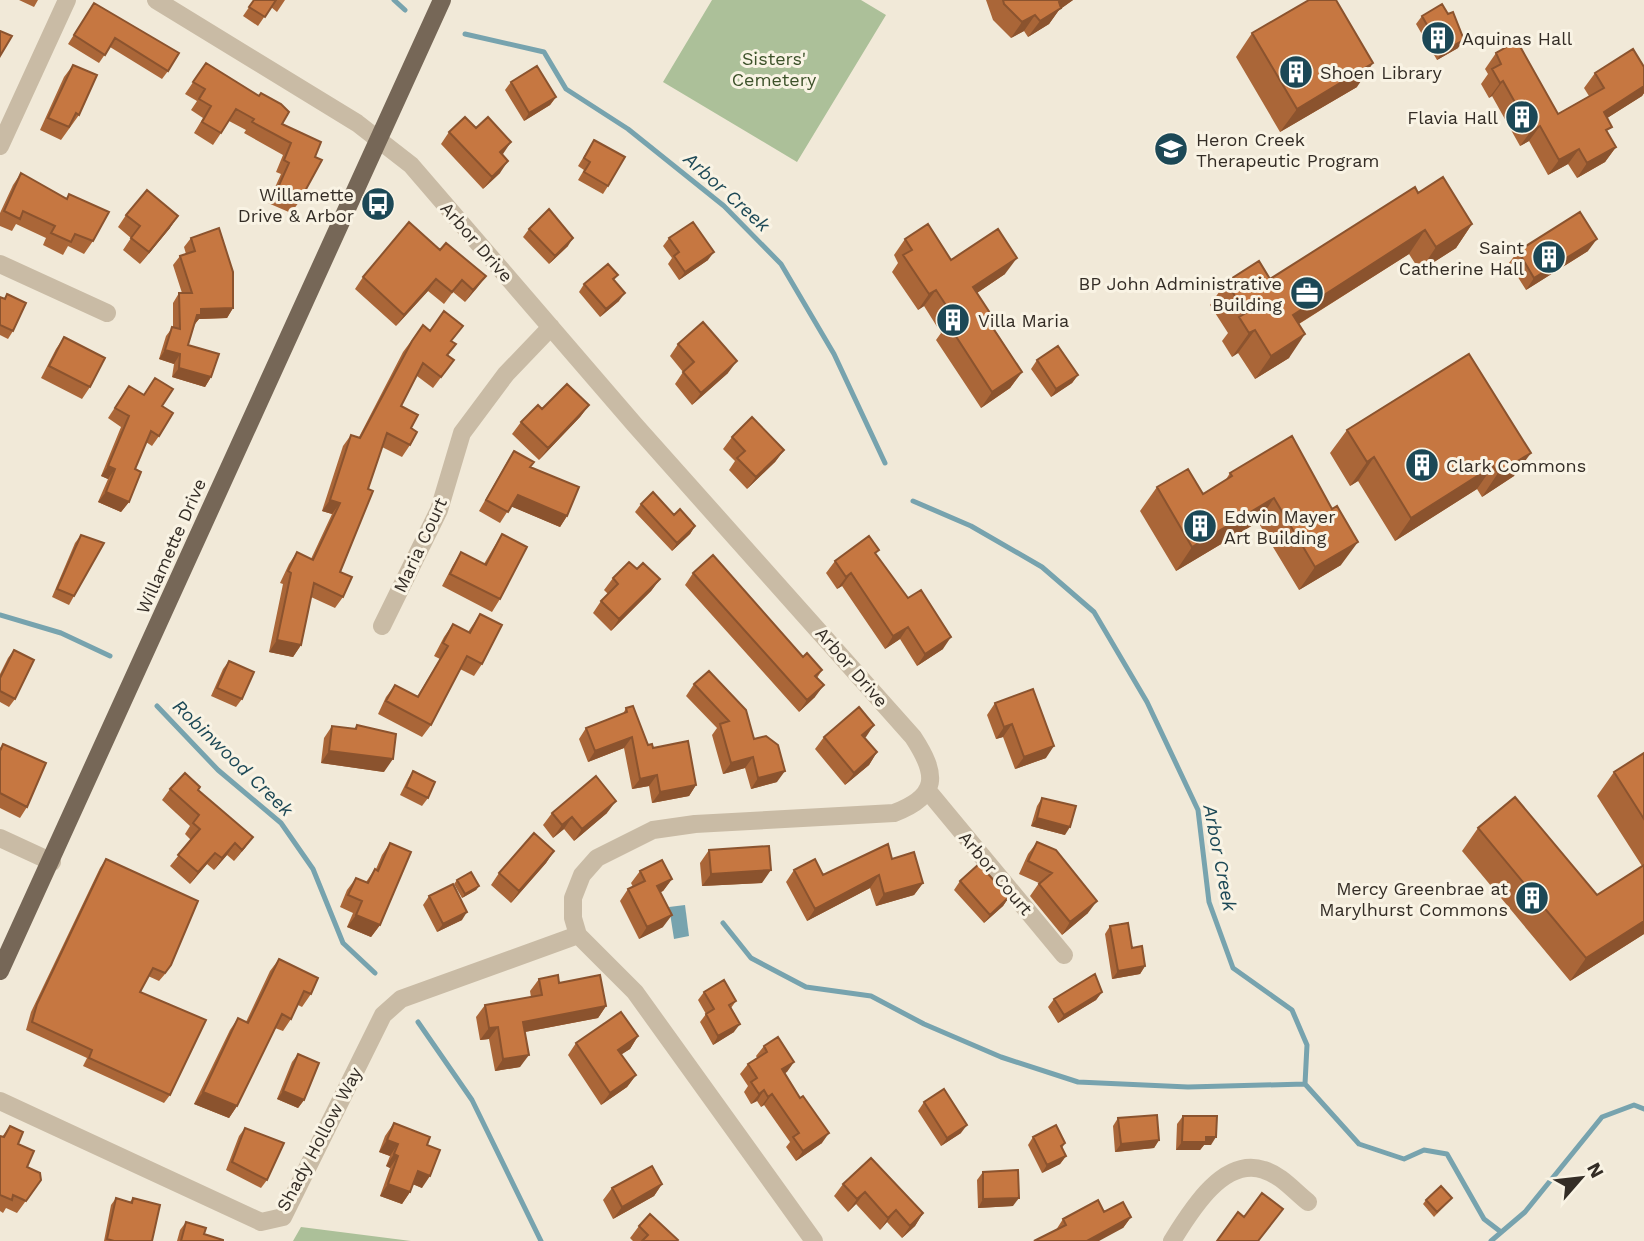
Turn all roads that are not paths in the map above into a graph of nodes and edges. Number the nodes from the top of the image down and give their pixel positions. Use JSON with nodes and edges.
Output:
{"nodes":[{"id":1,"x":67,"y":0,"type":"edge"},
{"id":2,"x":156,"y":0,"type":"edge"},
{"id":3,"x":442,"y":0,"type":"edge"},
{"id":4,"x":379,"y":137,"type":"junction"},
{"id":5,"x":0,"y":146,"type":"edge"},
{"id":6,"x":0,"y":264,"type":"edge"},
{"id":7,"x":107,"y":313,"type":"dead end"},
{"id":8,"x":551,"y":327,"type":"junction"},
{"id":9,"x":382,"y":626,"type":"dead end"},
{"id":10,"x":928,"y":791,"type":"junction"},
{"id":11,"x":0,"y":838,"type":"edge"},
{"id":12,"x":52,"y":862,"type":"junction"},
{"id":13,"x":578,"y":935,"type":"junction"},
{"id":14,"x":1064,"y":955,"type":"dead end"},
{"id":15,"x":0,"y":971,"type":"edge"},
{"id":16,"x":0,"y":1101,"type":"edge"},
{"id":17,"x":1308,"y":1202,"type":"dead end"},
{"id":18,"x":814,"y":1241,"type":"edge"},
{"id":19,"x":1172,"y":1241,"type":"edge"}],
"edges":[{"from":1,"to":5,"type":"street"},
{"from":2,"to":4,"type":"street","name":"Arbor Drive"},
{"from":3,"to":4,"type":"main road","name":"Willamette Drive"},
{"from":4,"to":8,"type":"street","name":"Arbor Drive"},
{"from":4,"to":12,"type":"main road","name":"Willamette Drive"},
{"from":6,"to":7,"type":"street"},
{"from":8,"to":9,"type":"street","name":"Maria Court"},
{"from":8,"to":10,"type":"street","name":"Arbor Drive"},
{"from":10,"to":13,"type":"street"},
{"from":10,"to":14,"type":"street","name":"Arbor Court"},
{"from":11,"to":12,"type":"street"},
{"from":12,"to":15,"type":"main road","name":"Willamette Drive"},
{"from":13,"to":16,"type":"street","name":"Shady Hollow Way"},
{"from":13,"to":18,"type":"street"},
{"from":17,"to":19,"type":"street"}]}
